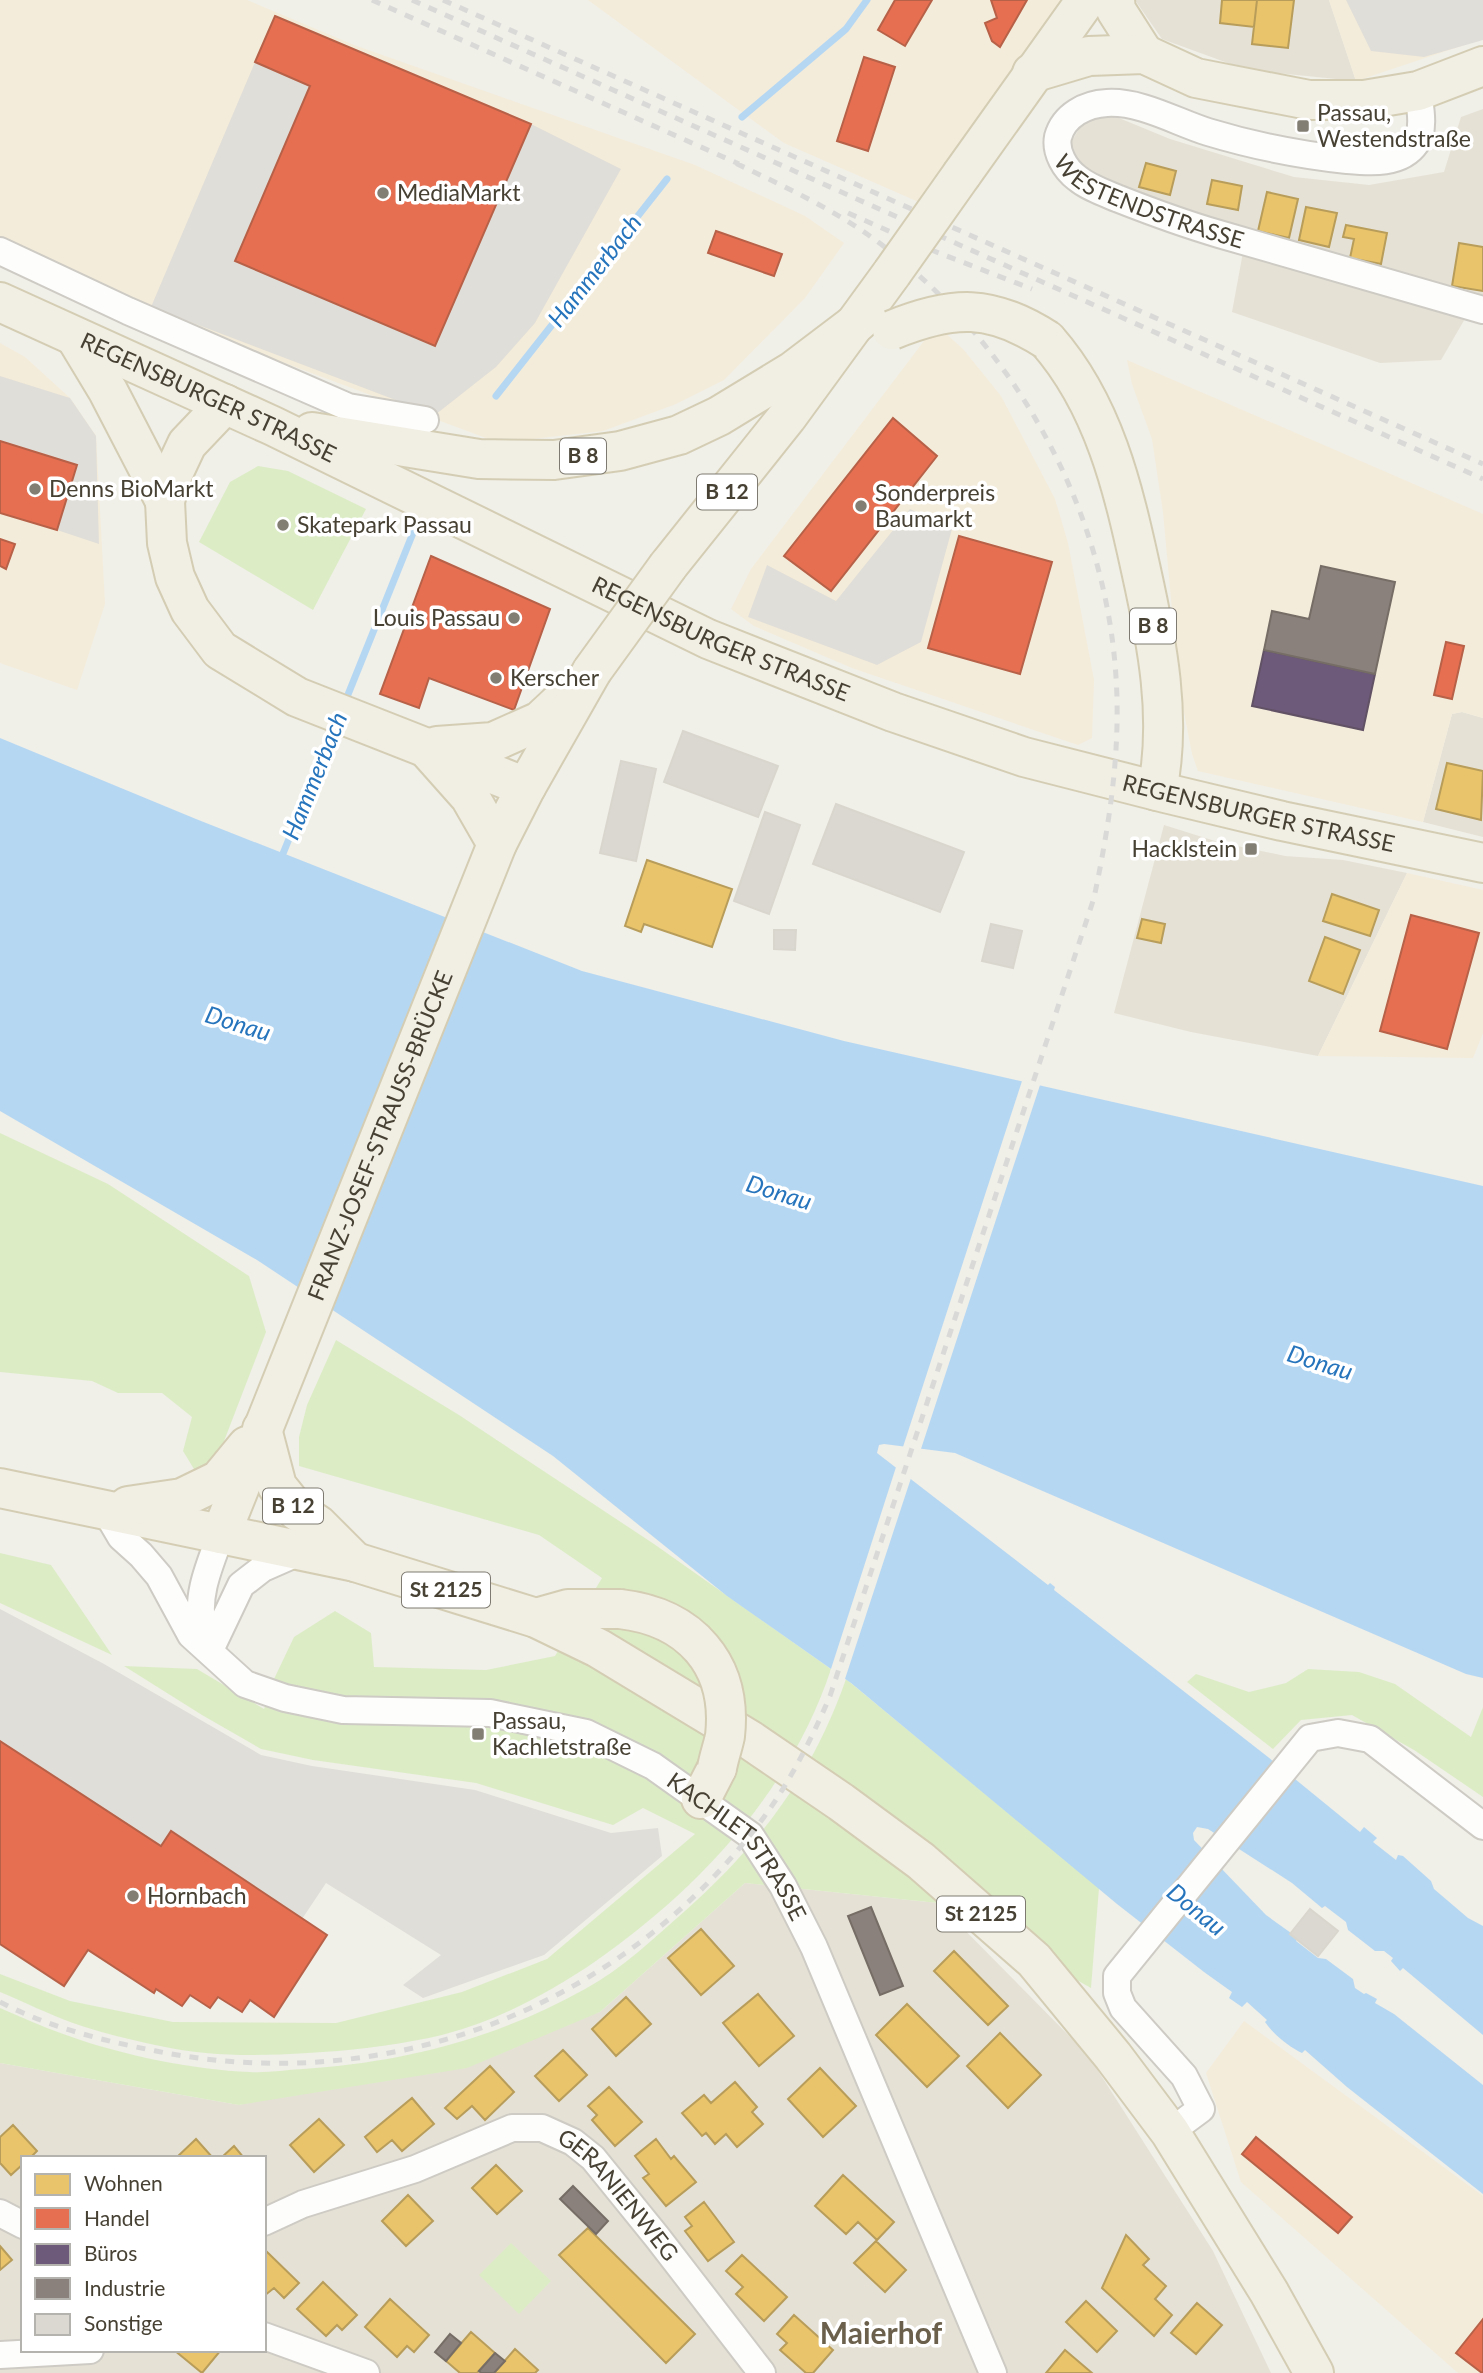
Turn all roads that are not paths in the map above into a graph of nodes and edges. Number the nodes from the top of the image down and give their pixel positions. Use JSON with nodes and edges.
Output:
{"nodes":[{"id":1,"x":1086,"y":0,"type":"edge"},
{"id":2,"x":1115,"y":0,"type":"edge"},
{"id":3,"x":1143,"y":54,"type":"junction"},
{"id":4,"x":1483,"y":66,"type":"edge"},
{"id":5,"x":1032,"y":73,"type":"junction"},
{"id":6,"x":1418,"y":91,"type":"junction"},
{"id":7,"x":0,"y":251,"type":"edge"},
{"id":8,"x":0,"y":302,"type":"edge"},
{"id":9,"x":1483,"y":310,"type":"edge"},
{"id":10,"x":876,"y":325,"type":"junction"},
{"id":11,"x":76,"y":338,"type":"junction"},
{"id":12,"x":225,"y":404,"type":"junction"},
{"id":13,"x":787,"y":417,"type":"joint"},
{"id":14,"x":425,"y":420,"type":"dead end"},
{"id":15,"x":273,"y":426,"type":"junction"},
{"id":16,"x":165,"y":501,"type":"junction"},
{"id":17,"x":592,"y":671,"type":"junction"},
{"id":18,"x":426,"y":747,"type":"junction"},
{"id":19,"x":526,"y":787,"type":"junction"},
{"id":20,"x":1157,"y":791,"type":"junction"},
{"id":21,"x":497,"y":844,"type":"junction"},
{"id":22,"x":1483,"y":863,"type":"edge"},
{"id":23,"x":262,"y":1429,"type":"junction"},
{"id":24,"x":0,"y":1488,"type":"edge"},
{"id":25,"x":105,"y":1510,"type":"junction"},
{"id":26,"x":221,"y":1534,"type":"junction"},
{"id":27,"x":304,"y":1550,"type":"junction"},
{"id":28,"x":355,"y":1562,"type":"junction"},
{"id":29,"x":536,"y":1618,"type":"junction"},
{"id":30,"x":212,"y":1651,"type":"junction"},
{"id":31,"x":709,"y":1783,"type":"junction"},
{"id":32,"x":1483,"y":1826,"type":"edge"},
{"id":33,"x":1170,"y":2132,"type":"junction"},
{"id":34,"x":0,"y":2213,"type":"edge"},
{"id":35,"x":266,"y":2221,"type":"edge"},
{"id":36,"x":21,"y":2224,"type":"edge"},
{"id":37,"x":266,"y":2337,"type":"edge"},
{"id":38,"x":54,"y":2352,"type":"edge"},
{"id":39,"x":0,"y":2355,"type":"edge"},
{"id":40,"x":366,"y":2373,"type":"edge"},
{"id":41,"x":762,"y":2373,"type":"edge"},
{"id":42,"x":993,"y":2373,"type":"edge"},
{"id":43,"x":1314,"y":2373,"type":"edge"}],
"edges":[{"from":1,"to":5,"type":"main road"},
{"from":2,"to":3,"type":"main road"},
{"from":3,"to":5,"type":"main road"},
{"from":3,"to":6,"type":"main road"},
{"from":4,"to":6,"type":"main road"},
{"from":5,"to":10,"type":"main road","bridge":true},
{"from":6,"to":9,"type":"street","name":"WESTENDSTRASSE"},
{"from":7,"to":14,"type":"street","name":"REGENSBURGER STRASSE"},
{"from":8,"to":11,"type":"main road","name":"REGENSBURGER STRASSE","number":"B 8"},
{"from":10,"to":13,"type":"main road","number":"B 8"},
{"from":10,"to":15,"type":"main road","number":"B 8"},
{"from":10,"to":20,"type":"main road","number":"B 8","bridge":true},
{"from":11,"to":12,"type":"main road","name":"REGENSBURGER STRASSE","number":"B 8"},
{"from":11,"to":16,"type":"main road"},
{"from":12,"to":15,"type":"main road","name":"REGENSBURGER STRASSE","number":"B 8"},
{"from":12,"to":16,"type":"main road"},
{"from":13,"to":17,"type":"main road","number":"B 12","bridge":true},
{"from":15,"to":20,"type":"main road","name":"REGENSBURGER STRASSE","number":"B 8"},
{"from":16,"to":18,"type":"main road"},
{"from":17,"to":18,"type":"main road"},
{"from":17,"to":19,"type":"main road","number":"B 12"},
{"from":18,"to":19,"type":"main road"},
{"from":18,"to":21,"type":"main road"},
{"from":19,"to":21,"type":"main road","number":"B 12"},
{"from":20,"to":22,"type":"main road","name":"REGENSBURGER STRASSE","number":"B 8"},
{"from":21,"to":23,"type":"main road","name":"FRANZ-JOSEF-STRAUSS-BRÜCKE"},
{"from":23,"to":25,"type":"main road"},
{"from":23,"to":26,"type":"main road","name":"FRANZ-JOSEF-STRAUSS-BRÜCKE"},
{"from":23,"to":28,"type":"main road","number":"B 12"},
{"from":24,"to":25,"type":"main road","number":"St 2125"},
{"from":25,"to":26,"type":"main road","number":"St 2125"},
{"from":25,"to":30,"type":"street","name":"KACHLETSTRASSE"},
{"from":26,"to":27,"type":"main road","number":"St 2125"},
{"from":26,"to":30,"type":"street"},
{"from":27,"to":28,"type":"main road","number":"St 2125"},
{"from":27,"to":30,"type":"street"},
{"from":28,"to":29,"type":"main road","number":"St 2125"},
{"from":29,"to":31,"type":"main road","bridge":true},
{"from":29,"to":33,"type":"main road","number":"St 2125"},
{"from":30,"to":31,"type":"street","name":"KACHLETSTRASSE"},
{"from":31,"to":42,"type":"street","name":"KACHLETSTRASSE"},
{"from":32,"to":33,"type":"street"},
{"from":33,"to":43,"type":"main road","number":"St 2125"},
{"from":34,"to":36,"type":"street"},
{"from":35,"to":41,"type":"street","name":"GERANIENWEG"},
{"from":37,"to":40,"type":"street"},
{"from":38,"to":39,"type":"street"}]}
